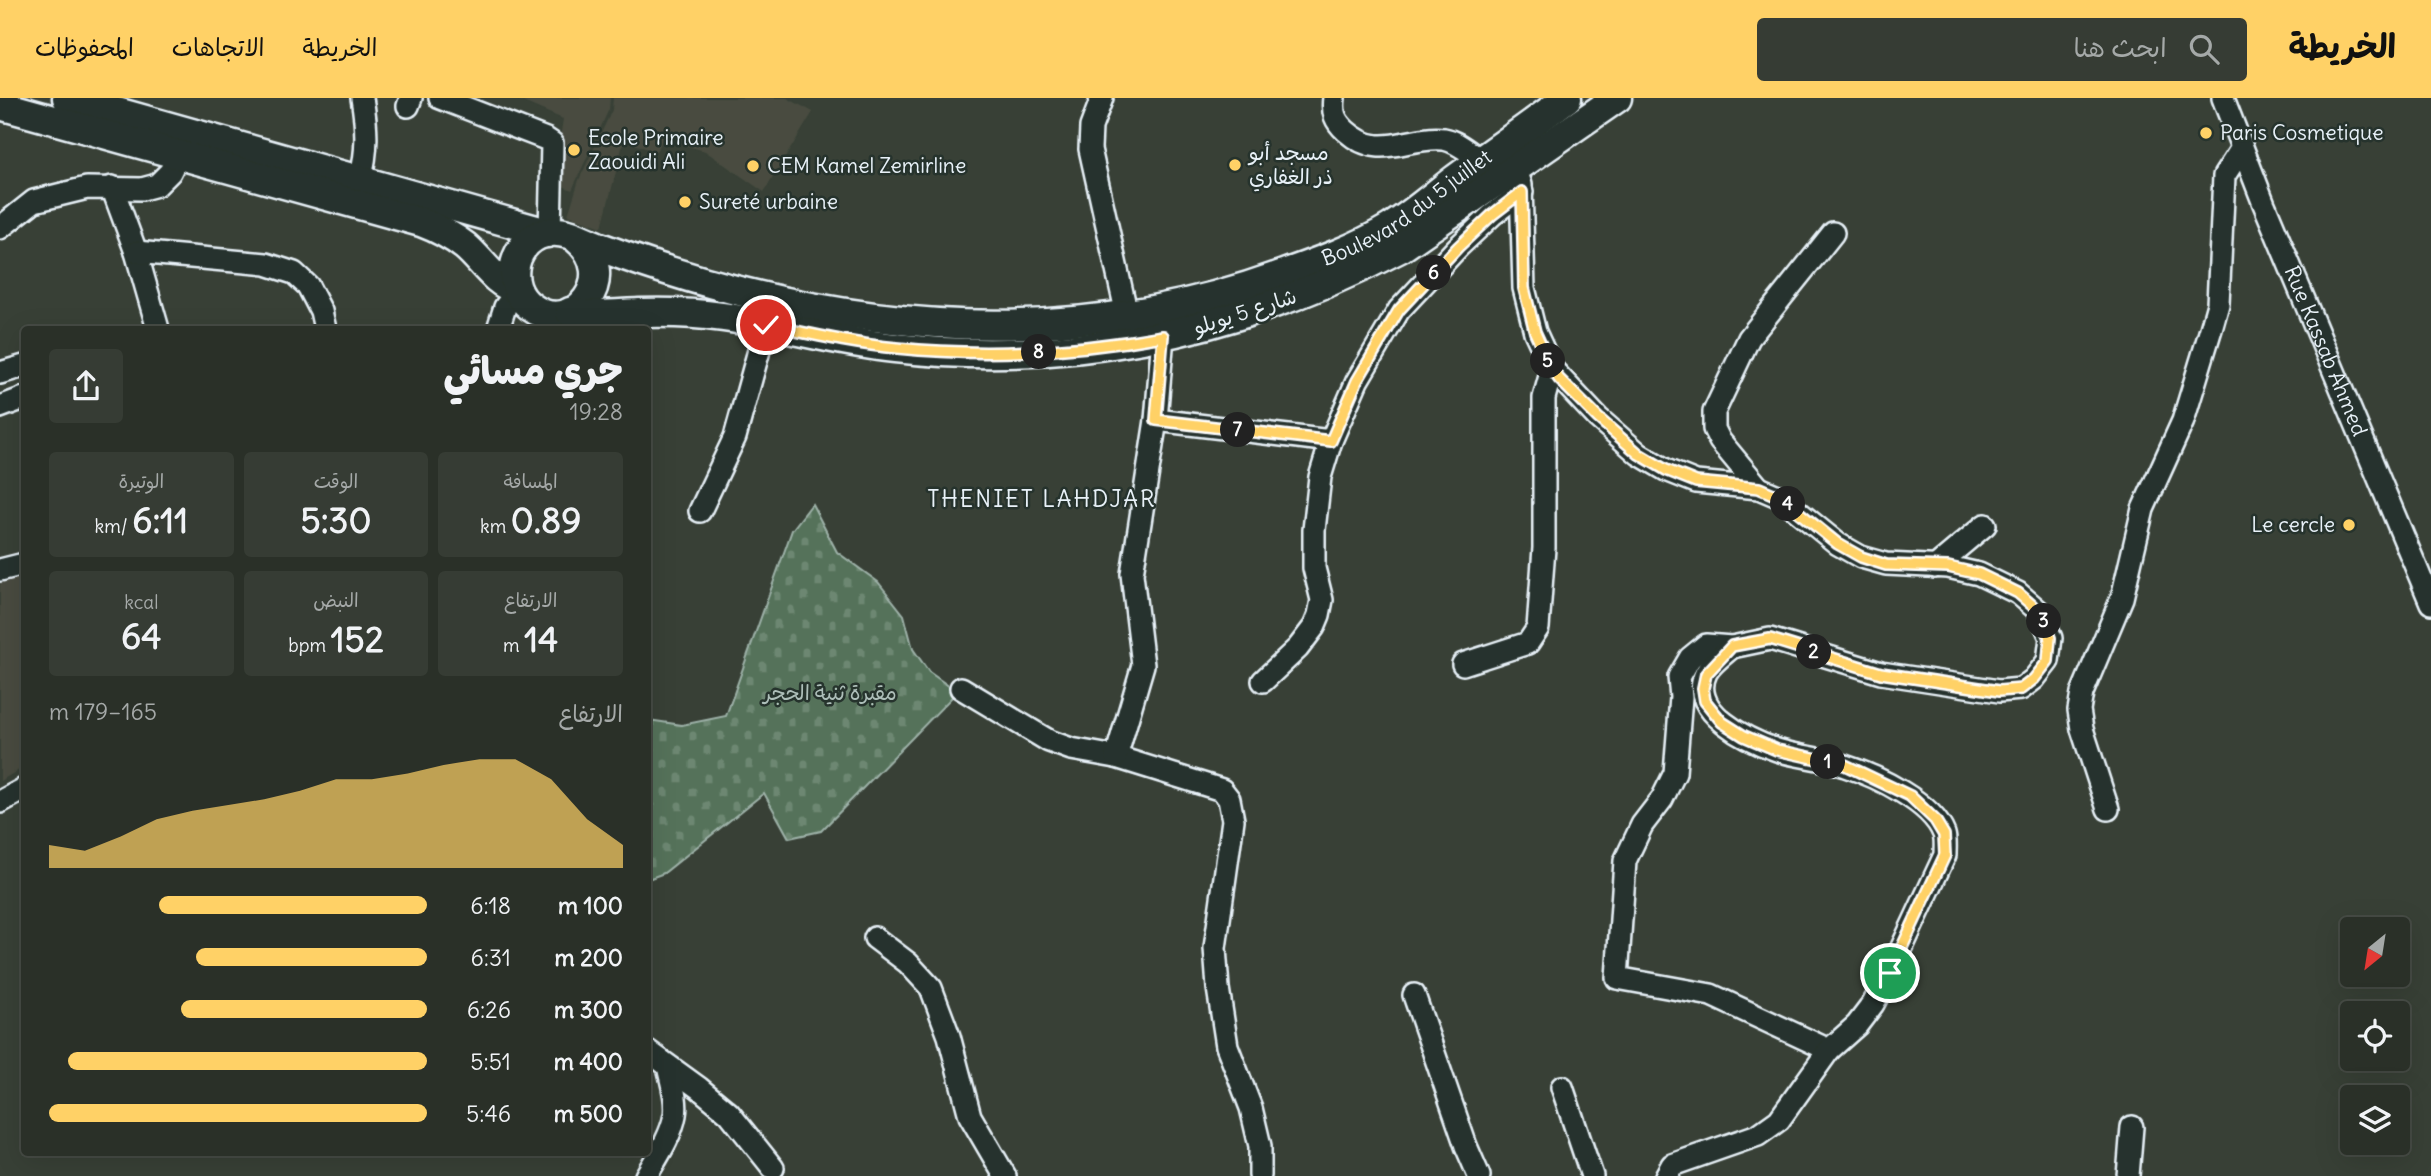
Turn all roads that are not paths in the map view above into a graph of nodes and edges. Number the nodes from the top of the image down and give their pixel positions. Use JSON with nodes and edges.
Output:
{"nodes":[{"id":1,"x":67,"y":98,"type":"edge"},
{"id":2,"x":362,"y":98,"type":"edge"},
{"id":3,"x":440,"y":98,"type":"edge"},
{"id":4,"x":1102,"y":98,"type":"edge"},
{"id":5,"x":1335,"y":98,"type":"edge"},
{"id":6,"x":1567,"y":98,"type":"edge"},
{"id":7,"x":1617,"y":98,"type":"edge"},
{"id":8,"x":2222,"y":98,"type":"edge"},
{"id":9,"x":0,"y":105,"type":"edge"},
{"id":10,"x":1506,"y":143,"type":"junction"},
{"id":11,"x":2242,"y":148,"type":"junction"},
{"id":12,"x":177,"y":156,"type":"junction"},
{"id":13,"x":1481,"y":160,"type":"junction"},
{"id":14,"x":360,"y":180,"type":"junction"},
{"id":15,"x":1519,"y":181,"type":"junction"},
{"id":16,"x":112,"y":187,"type":"junction"},
{"id":17,"x":0,"y":228,"type":"edge"},
{"id":18,"x":1833,"y":233,"type":"dead end"},
{"id":19,"x":558,"y":235,"type":"junction"},
{"id":20,"x":136,"y":252,"type":"junction"},
{"id":21,"x":516,"y":290,"type":"junction"},
{"id":22,"x":1127,"y":315,"type":"junction"},
{"id":23,"x":565,"y":318,"type":"edge"},
{"id":24,"x":766,"y":325,"type":"junction"},
{"id":25,"x":157,"y":326,"type":"edge"},
{"id":26,"x":324,"y":326,"type":"edge"},
{"id":27,"x":499,"y":326,"type":"edge"},
{"id":28,"x":1163,"y":336,"type":"junction"},
{"id":29,"x":21,"y":367,"type":"edge"},
{"id":30,"x":1552,"y":369,"type":"junction"},
{"id":31,"x":0,"y":373,"type":"edge"},
{"id":32,"x":21,"y":399,"type":"edge"},
{"id":33,"x":0,"y":407,"type":"edge"},
{"id":34,"x":1156,"y":420,"type":"junction"},
{"id":35,"x":1331,"y":441,"type":"junction"},
{"id":36,"x":1759,"y":488,"type":"junction"},
{"id":37,"x":700,"y":510,"type":"dead end"},
{"id":38,"x":1985,"y":525,"type":"dead end"},
{"id":39,"x":21,"y":565,"type":"edge"},
{"id":40,"x":1935,"y":567,"type":"junction"},
{"id":41,"x":0,"y":570,"type":"edge"},
{"id":42,"x":2431,"y":603,"type":"edge"},
{"id":43,"x":1732,"y":646,"type":"junction"},
{"id":44,"x":1463,"y":664,"type":"dead end"},
{"id":45,"x":1262,"y":681,"type":"dead end"},
{"id":46,"x":961,"y":688,"type":"dead end"},
{"id":47,"x":1116,"y":757,"type":"junction"},
{"id":48,"x":21,"y":791,"type":"edge"},
{"id":49,"x":0,"y":802,"type":"edge"},
{"id":50,"x":2108,"y":808,"type":"dead end"},
{"id":51,"x":875,"y":938,"type":"dead end"},
{"id":52,"x":1413,"y":995,"type":"dead end"},
{"id":53,"x":1829,"y":1050,"type":"junction"},
{"id":54,"x":651,"y":1053,"type":"edge"},
{"id":55,"x":668,"y":1066,"type":"junction"},
{"id":56,"x":1562,"y":1087,"type":"dead end"},
{"id":57,"x":2132,"y":1127,"type":"dead end"},
{"id":58,"x":774,"y":1168,"type":"dead end"},
{"id":59,"x":646,"y":1176,"type":"edge"},
{"id":60,"x":1005,"y":1176,"type":"edge"},
{"id":61,"x":1260,"y":1176,"type":"edge"},
{"id":62,"x":1479,"y":1176,"type":"edge"},
{"id":63,"x":1592,"y":1176,"type":"edge"},
{"id":64,"x":1666,"y":1176,"type":"edge"},
{"id":65,"x":2128,"y":1176,"type":"edge"}],
"edges":[{"from":1,"to":14,"type":"main road","name":"Boulevard du 5 juillet"},
{"from":2,"to":14,"type":"street"},
{"from":3,"to":19,"type":"street"},
{"from":4,"to":22,"type":"street"},
{"from":5,"to":13,"type":"street"},
{"from":6,"to":10,"type":"main road","name":"Boulevard du 5 juillet"},
{"from":7,"to":15,"type":"main road","name":"شارع 5 يويلو"},
{"from":8,"to":11,"type":"street","name":"Rue Kassab Ahmed"},
{"from":9,"to":12,"type":"main road"},
{"from":10,"to":13,"type":"main road","name":"Boulevard du 5 juillet"},
{"from":10,"to":15,"type":"street"},
{"from":11,"to":42,"type":"street","name":"Rue Kassab Ahmed"},
{"from":11,"to":50,"type":"street"},
{"from":12,"to":16,"type":"street"},
{"from":12,"to":21,"type":"main road"},
{"from":13,"to":22,"type":"main road","name":"Boulevard du 5 juillet"},
{"from":14,"to":19,"type":"main road","name":"Boulevard du 5 juillet"},
{"from":15,"to":28,"type":"main road","name":"شارع 5 يويلو"},
{"from":15,"to":30,"type":"street"},
{"from":15,"to":35,"type":"street"},
{"from":16,"to":17,"type":"street"},
{"from":16,"to":20,"type":"street"},
{"from":18,"to":36,"type":"street"},
{"from":19,"to":21,"type":"main road"},
{"from":19,"to":22,"type":"main road","name":"Boulevard du 5 juillet"},
{"from":19,"to":23,"type":"main road"},
{"from":20,"to":25,"type":"street"},
{"from":20,"to":26,"type":"street"},
{"from":21,"to":23,"type":"main road"},
{"from":21,"to":27,"type":"street"},
{"from":23,"to":24,"type":"main road","name":"شارع 5 يويلو"},
{"from":24,"to":28,"type":"main road","name":"شارع 5 يويلو"},
{"from":24,"to":37,"type":"street"},
{"from":28,"to":34,"type":"street"},
{"from":29,"to":31,"type":"street"},
{"from":30,"to":36,"type":"street"},
{"from":30,"to":44,"type":"street"},
{"from":32,"to":33,"type":"street"},
{"from":34,"to":35,"type":"street"},
{"from":34,"to":47,"type":"street"},
{"from":35,"to":45,"type":"street"},
{"from":36,"to":40,"type":"street"},
{"from":38,"to":40,"type":"street"},
{"from":39,"to":41,"type":"street"},
{"from":40,"to":43,"type":"street"},
{"from":43,"to":53,"type":"street"},
{"from":43,"to":53,"type":"street"},
{"from":46,"to":47,"type":"street"},
{"from":47,"to":61,"type":"street"},
{"from":48,"to":49,"type":"street"},
{"from":51,"to":60,"type":"street"},
{"from":52,"to":62,"type":"street"},
{"from":53,"to":64,"type":"street"},
{"from":54,"to":55,"type":"street"},
{"from":55,"to":58,"type":"street"},
{"from":55,"to":59,"type":"street"},
{"from":56,"to":63,"type":"street"},
{"from":57,"to":65,"type":"street"}]}
